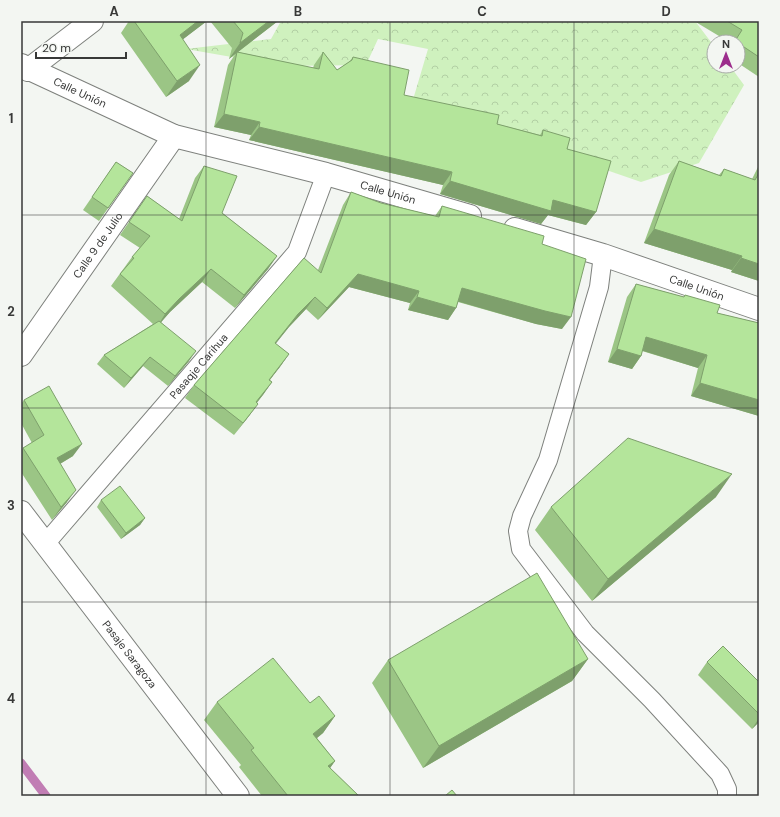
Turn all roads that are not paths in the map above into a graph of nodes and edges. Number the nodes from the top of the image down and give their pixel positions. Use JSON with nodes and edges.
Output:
{"nodes":[{"id":1,"x":92,"y":21,"type":"edge"},
{"id":2,"x":25,"y":68,"type":"edge"},
{"id":3,"x":174,"y":136,"type":"junction"},
{"id":4,"x":326,"y":174,"type":"junction"},
{"id":5,"x":603,"y":255,"type":"junction"},
{"id":6,"x":759,"y":309,"type":"edge"},
{"id":7,"x":21,"y":355,"type":"edge"},
{"id":8,"x":21,"y":512,"type":"edge"},
{"id":9,"x":45,"y":544,"type":"junction"},
{"id":10,"x":238,"y":796,"type":"edge"},
{"id":11,"x":727,"y":796,"type":"edge"}],
"edges":[{"from":1,"to":2,"type":"street"},
{"from":2,"to":3,"type":"street","name":"Calle Unión"},
{"from":3,"to":4,"type":"street","name":"Calle Unión"},
{"from":3,"to":7,"type":"street","name":"Calle 9 de Julio"},
{"from":4,"to":5,"type":"street","name":"Calle Unión"},
{"from":4,"to":9,"type":"lane","name":"Pasaqje Carihua"},
{"from":5,"to":6,"type":"street","name":"Calle Unión"},
{"from":5,"to":11,"type":"lane"},
{"from":8,"to":9,"type":"street","name":"Pasaje Saragoza"},
{"from":9,"to":10,"type":"street","name":"Pasaje Saragoza"}]}
